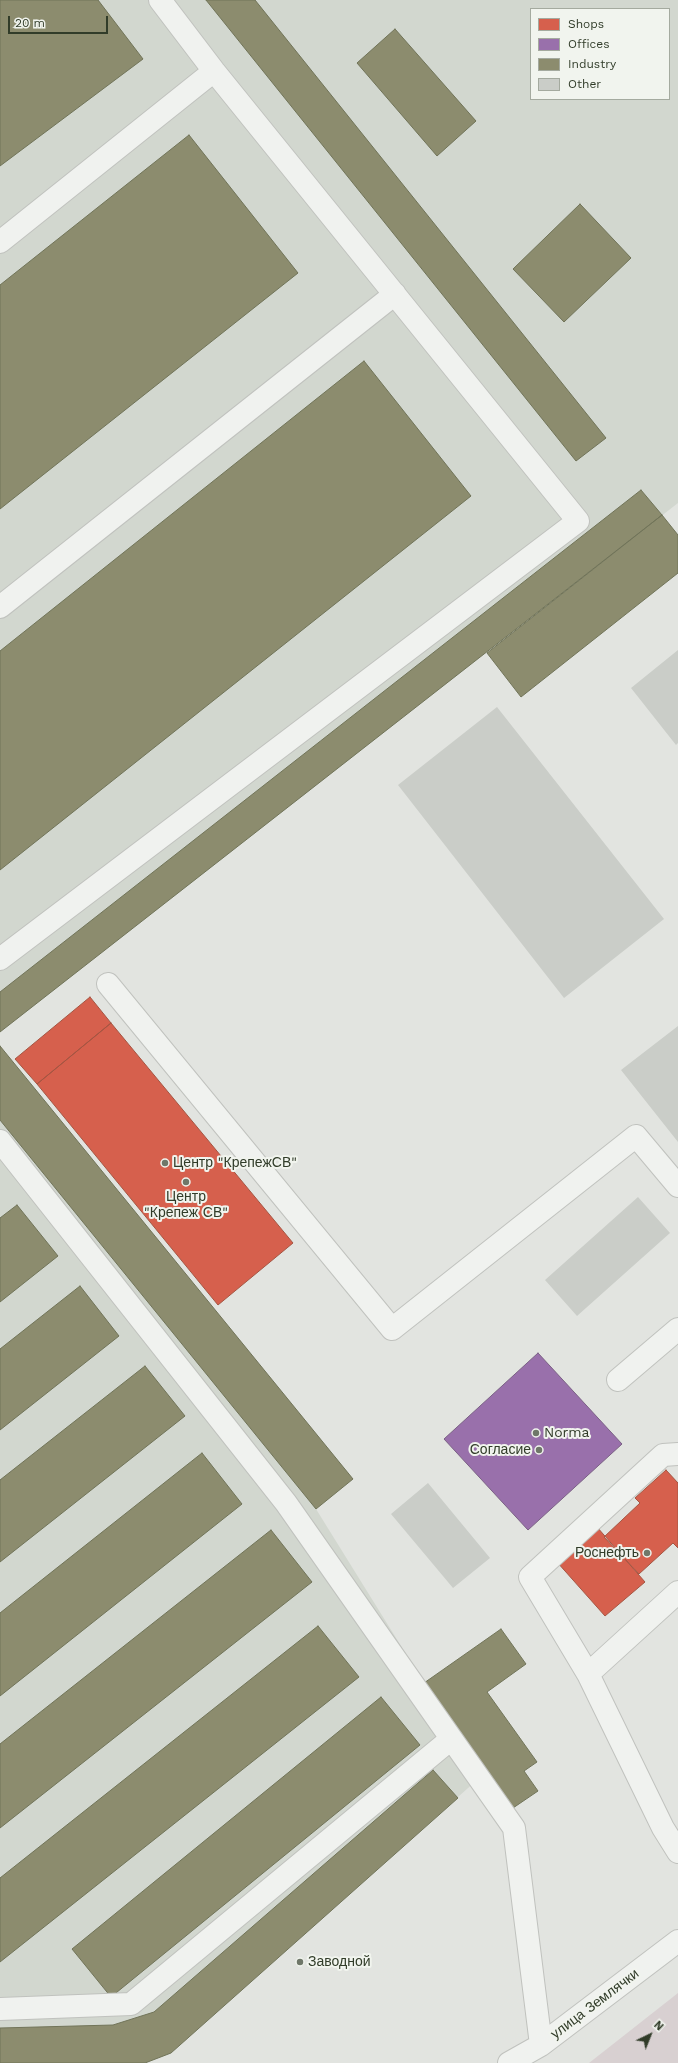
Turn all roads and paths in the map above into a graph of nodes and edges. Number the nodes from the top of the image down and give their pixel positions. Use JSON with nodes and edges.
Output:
{"nodes":[{"id":1,"x":160,"y":0,"type":"edge"},
{"id":2,"x":214,"y":71,"type":"junction"},
{"id":3,"x":0,"y":242,"type":"edge"},
{"id":4,"x":395,"y":294,"type":"junction"},
{"id":5,"x":0,"y":607,"type":"edge"},
{"id":6,"x":0,"y":959,"type":"edge"},
{"id":7,"x":108,"y":984,"type":"dead end"},
{"id":8,"x":0,"y":1142,"type":"edge"},
{"id":9,"x":678,"y":1186,"type":"edge"},
{"id":10,"x":678,"y":1329,"type":"edge"},
{"id":11,"x":618,"y":1380,"type":"dead end"},
{"id":12,"x":678,"y":1454,"type":"edge"},
{"id":13,"x":678,"y":1592,"type":"edge"},
{"id":14,"x":588,"y":1674,"type":"junction"},
{"id":15,"x":452,"y":1739,"type":"junction"},
{"id":16,"x":678,"y":1852,"type":"edge"},
{"id":17,"x":678,"y":1941,"type":"edge"},
{"id":18,"x":0,"y":2009,"type":"edge"},
{"id":19,"x":540,"y":2045,"type":"junction"},
{"id":20,"x":509,"y":2063,"type":"edge"}],
"edges":[{"from":1,"to":2,"type":"street"},
{"from":2,"to":3,"type":"street"},
{"from":2,"to":4,"type":"street"},
{"from":4,"to":5,"type":"street"},
{"from":4,"to":6,"type":"street"},
{"from":7,"to":9,"type":"street"},
{"from":8,"to":15,"type":"street"},
{"from":10,"to":11,"type":"street"},
{"from":12,"to":14,"type":"street"},
{"from":13,"to":14,"type":"street"},
{"from":14,"to":16,"type":"street"},
{"from":15,"to":18,"type":"street"},
{"from":15,"to":19,"type":"street"},
{"from":17,"to":19,"type":"street","name":"улица Землячки"},
{"from":19,"to":20,"type":"street","name":"улица Землячки"}]}
